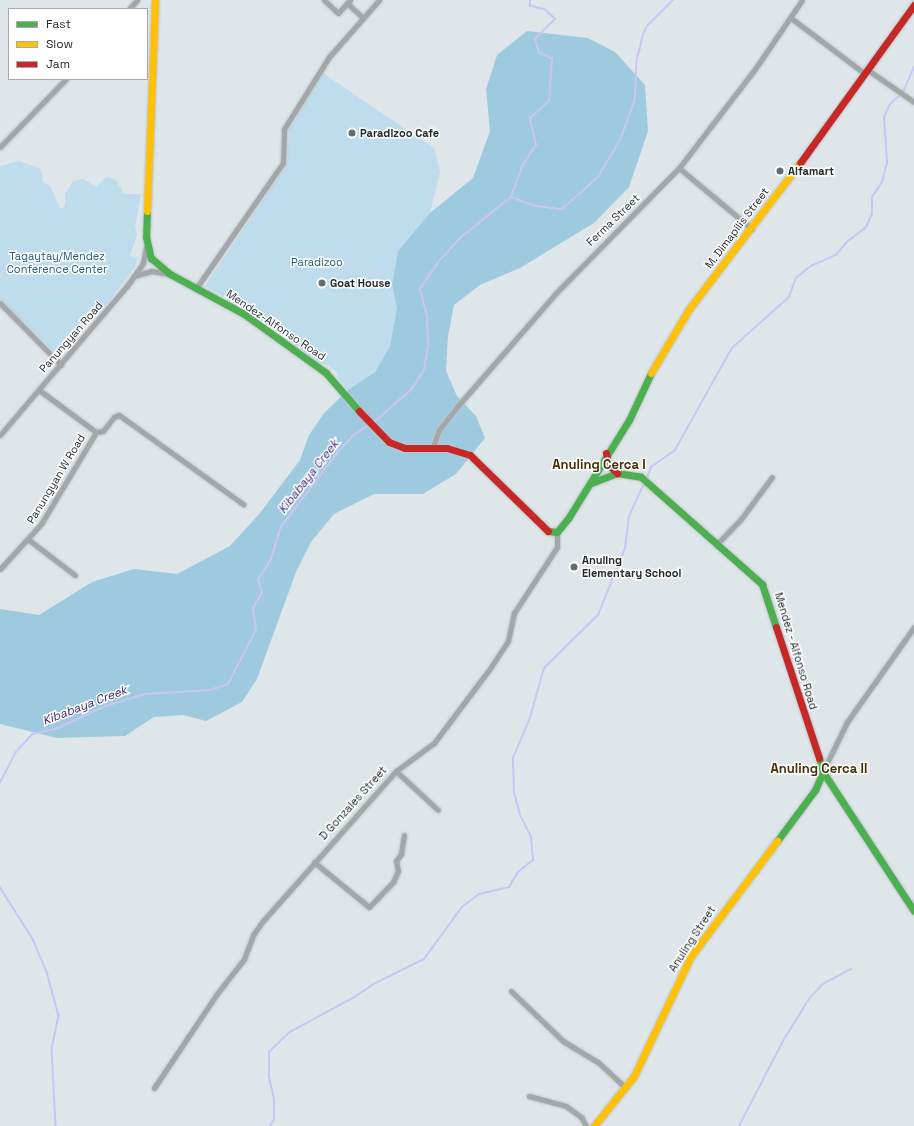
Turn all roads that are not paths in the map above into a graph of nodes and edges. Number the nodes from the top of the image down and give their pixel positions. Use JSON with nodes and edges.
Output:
{"nodes":[{"id":1,"x":137,"y":0,"type":"edge"},
{"id":2,"x":155,"y":0,"type":"edge"},
{"id":3,"x":324,"y":0,"type":"edge"},
{"id":4,"x":379,"y":0,"type":"edge"},
{"id":5,"x":802,"y":0,"type":"edge"},
{"id":6,"x":348,"y":2,"type":"edge"},
{"id":7,"x":914,"y":5,"type":"edge"},
{"id":8,"x":131,"y":8,"type":"edge"},
{"id":9,"x":363,"y":18,"type":"junction"},
{"id":10,"x":791,"y":18,"type":"junction"},
{"id":11,"x":867,"y":72,"type":"junction"},
{"id":12,"x":65,"y":80,"type":"edge"},
{"id":13,"x":914,"y":102,"type":"edge"},
{"id":14,"x":0,"y":147,"type":"edge"},
{"id":15,"x":679,"y":168,"type":"junction"},
{"id":16,"x":752,"y":228,"type":"junction"},
{"id":17,"x":146,"y":247,"type":"junction"},
{"id":18,"x":170,"y":274,"type":"junction"},
{"id":19,"x":134,"y":276,"type":"junction"},
{"id":20,"x":196,"y":287,"type":"junction"},
{"id":21,"x":0,"y":303,"type":"edge"},
{"id":22,"x":61,"y":365,"type":"junction"},
{"id":23,"x":39,"y":390,"type":"junction"},
{"id":24,"x":96,"y":432,"type":"junction"},
{"id":25,"x":0,"y":435,"type":"edge"},
{"id":26,"x":432,"y":449,"type":"junction"},
{"id":27,"x":606,"y":453,"type":"junction"},
{"id":28,"x":617,"y":473,"type":"junction"},
{"id":29,"x":772,"y":477,"type":"dead end"},
{"id":30,"x":591,"y":483,"type":"junction"},
{"id":31,"x":243,"y":504,"type":"dead end"},
{"id":32,"x":557,"y":532,"type":"junction"},
{"id":33,"x":29,"y":540,"type":"junction"},
{"id":34,"x":716,"y":545,"type":"junction"},
{"id":35,"x":0,"y":569,"type":"edge"},
{"id":36,"x":75,"y":575,"type":"dead end"},
{"id":37,"x":914,"y":627,"type":"edge"},
{"id":38,"x":396,"y":771,"type":"junction"},
{"id":39,"x":823,"y":772,"type":"junction"},
{"id":40,"x":438,"y":810,"type":"dead end"},
{"id":41,"x":404,"y":835,"type":"dead end"},
{"id":42,"x":314,"y":862,"type":"junction"},
{"id":43,"x":914,"y":910,"type":"edge"},
{"id":44,"x":511,"y":991,"type":"dead end"},
{"id":45,"x":626,"y":1087,"type":"junction"},
{"id":46,"x":154,"y":1088,"type":"dead end"},
{"id":47,"x":529,"y":1096,"type":"dead end"},
{"id":48,"x":586,"y":1126,"type":"edge"},
{"id":49,"x":594,"y":1126,"type":"edge"}],
"edges":[{"from":1,"to":8,"type":"street"},
{"from":2,"to":17,"type":"main road"},
{"from":3,"to":6,"type":"street"},
{"from":4,"to":9,"type":"street"},
{"from":5,"to":10,"type":"street","name":"Ferma Street"},
{"from":6,"to":9,"type":"street"},
{"from":7,"to":11,"type":"main road","name":"M. Dimapilis Street"},
{"from":9,"to":20,"type":"street"},
{"from":10,"to":11,"type":"street"},
{"from":10,"to":15,"type":"street","name":"Ferma Street"},
{"from":11,"to":13,"type":"street"},
{"from":11,"to":16,"type":"main road","name":"M. Dimapilis Street"},
{"from":12,"to":14,"type":"street"},
{"from":15,"to":16,"type":"street"},
{"from":15,"to":26,"type":"street","name":"Ferma Street"},
{"from":16,"to":27,"type":"main road","name":"M. Dimapilis Street"},
{"from":17,"to":18,"type":"main road","name":"Mendez-Alfonso Road"},
{"from":17,"to":19,"type":"street","name":"Panungyan Road"},
{"from":18,"to":19,"type":"street"},
{"from":18,"to":20,"type":"main road","name":"Mendez-Alfonso Road"},
{"from":19,"to":22,"type":"street","name":"Panungyan Road"},
{"from":20,"to":26,"type":"main road","name":"Mendez-Alfonso Road"},
{"from":21,"to":22,"type":"street"},
{"from":22,"to":23,"type":"street","name":"Panungyan Road"},
{"from":23,"to":24,"type":"street","name":"Panungyan W Road"},
{"from":23,"to":25,"type":"street","name":"Panungyan Road"},
{"from":24,"to":31,"type":"street"},
{"from":24,"to":33,"type":"street","name":"Panungyan W Road"},
{"from":26,"to":32,"type":"main road","name":"Mendez-Alfonso Road"},
{"from":27,"to":28,"type":"main road"},
{"from":27,"to":30,"type":"main road","name":"M. Dimapilis Street"},
{"from":28,"to":30,"type":"main road"},
{"from":28,"to":34,"type":"main road","name":"Mendez - Alfonso Road"},
{"from":29,"to":34,"type":"street"},
{"from":30,"to":32,"type":"main road"},
{"from":32,"to":38,"type":"street","name":"D Gonzales Street"},
{"from":33,"to":35,"type":"street","name":"Panungyan W Road"},
{"from":33,"to":36,"type":"street"},
{"from":34,"to":39,"type":"main road","name":"Mendez - Alfonso Road"},
{"from":37,"to":39,"type":"street"},
{"from":38,"to":40,"type":"street"},
{"from":38,"to":42,"type":"street","name":"D Gonzales Street"},
{"from":39,"to":43,"type":"main road","name":"Mendez - Alfonso Road"},
{"from":39,"to":45,"type":"main road","name":"Anuling Street"},
{"from":41,"to":42,"type":"street"},
{"from":42,"to":46,"type":"street","name":"D Gonzales Street"},
{"from":44,"to":45,"type":"street"},
{"from":45,"to":49,"type":"main road","name":"Anuling Street"},
{"from":47,"to":48,"type":"street"}]}
